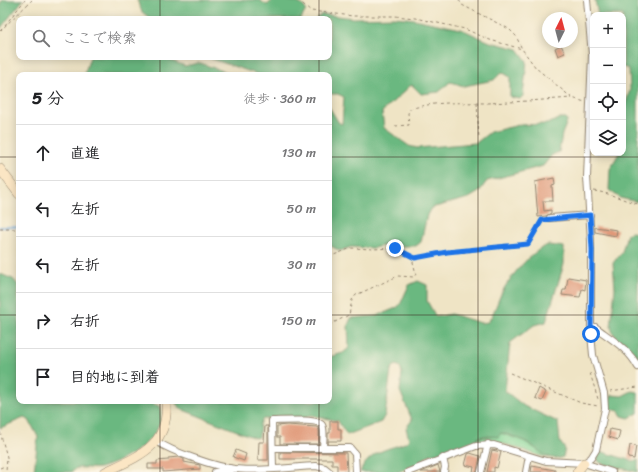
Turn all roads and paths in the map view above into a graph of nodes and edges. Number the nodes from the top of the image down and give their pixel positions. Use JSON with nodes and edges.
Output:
{"nodes":[{"id":1,"x":25,"y":0,"type":"edge"},
{"id":2,"x":32,"y":0,"type":"edge"},
{"id":3,"x":298,"y":0,"type":"edge"},
{"id":4,"x":459,"y":0,"type":"edge"},
{"id":5,"x":586,"y":0,"type":"edge"},
{"id":6,"x":4,"y":28,"type":"junction"},
{"id":7,"x":0,"y":31,"type":"edge"},
{"id":8,"x":522,"y":49,"type":"junction"},
{"id":9,"x":591,"y":84,"type":"edge"},
{"id":10,"x":572,"y":98,"type":"junction"},
{"id":11,"x":477,"y":102,"type":"junction"},
{"id":12,"x":590,"y":106,"type":"joint"},
{"id":13,"x":395,"y":126,"type":"dead end"},
{"id":14,"x":479,"y":138,"type":"dead end"},
{"id":15,"x":0,"y":168,"type":"edge"},
{"id":16,"x":16,"y":190,"type":"edge"},
{"id":17,"x":588,"y":191,"type":"junction"},
{"id":18,"x":638,"y":204,"type":"edge"},
{"id":19,"x":590,"y":215,"type":"junction"},
{"id":20,"x":550,"y":218,"type":"joint"},
{"id":21,"x":0,"y":229,"type":"edge"},
{"id":22,"x":16,"y":229,"type":"edge"},
{"id":23,"x":332,"y":256,"type":"edge"},
{"id":24,"x":412,"y":258,"type":"junction"},
{"id":25,"x":332,"y":323,"type":"edge"},
{"id":26,"x":591,"y":326,"type":"junction"},
{"id":27,"x":638,"y":367,"type":"edge"},
{"id":28,"x":590,"y":373,"type":"dead end"},
{"id":29,"x":510,"y":374,"type":"dead end"},
{"id":30,"x":638,"y":387,"type":"edge"},
{"id":31,"x":604,"y":393,"type":"junction"},
{"id":32,"x":166,"y":404,"type":"edge"},
{"id":33,"x":0,"y":432,"type":"edge"},
{"id":34,"x":156,"y":441,"type":"junction"},
{"id":35,"x":488,"y":444,"type":"junction"},
{"id":36,"x":273,"y":448,"type":"junction"},
{"id":37,"x":323,"y":448,"type":"junction"},
{"id":38,"x":530,"y":456,"type":"junction"},
{"id":39,"x":443,"y":458,"type":"junction"},
{"id":40,"x":584,"y":463,"type":"junction"},
{"id":41,"x":6,"y":466,"type":"junction"},
{"id":42,"x":0,"y":468,"type":"edge"},
{"id":43,"x":230,"y":468,"type":"junction"},
{"id":44,"x":273,"y":468,"type":"junction"},
{"id":45,"x":110,"y":471,"type":"edge"},
{"id":46,"x":6,"y":472,"type":"edge"},
{"id":47,"x":215,"y":472,"type":"edge"},
{"id":48,"x":330,"y":472,"type":"edge"},
{"id":49,"x":356,"y":472,"type":"edge"},
{"id":50,"x":408,"y":472,"type":"edge"},
{"id":51,"x":444,"y":472,"type":"edge"},
{"id":52,"x":481,"y":472,"type":"edge"},
{"id":53,"x":526,"y":472,"type":"edge"},
{"id":54,"x":577,"y":472,"type":"edge"},
{"id":55,"x":612,"y":472,"type":"edge"}],
"edges":[{"from":1,"to":6,"type":"path"},
{"from":2,"to":6,"type":"path"},
{"from":3,"to":8,"type":"path"},
{"from":4,"to":8,"type":"path"},
{"from":5,"to":9,"type":"street"},
{"from":6,"to":7,"type":"path"},
{"from":8,"to":10,"type":"path"},
{"from":10,"to":11,"type":"path"},
{"from":10,"to":12,"type":"path"},
{"from":11,"to":13,"type":"path"},
{"from":11,"to":14,"type":"path"},
{"from":12,"to":17,"type":"street"},
{"from":15,"to":16,"type":"street"},
{"from":17,"to":18,"type":"path"},
{"from":17,"to":19,"type":"street"},
{"from":19,"to":20,"type":"street"},
{"from":19,"to":26,"type":"street"},
{"from":20,"to":24,"type":"path"},
{"from":21,"to":22,"type":"path"},
{"from":23,"to":24,"type":"path"},
{"from":24,"to":25,"type":"path"},
{"from":26,"to":27,"type":"street"},
{"from":26,"to":31,"type":"street"},
{"from":28,"to":29,"type":"path"},
{"from":30,"to":31,"type":"path"},
{"from":31,"to":40,"type":"street"},
{"from":32,"to":34,"type":"street"},
{"from":33,"to":41,"type":"path"},
{"from":34,"to":43,"type":"street"},
{"from":34,"to":45,"type":"street"},
{"from":35,"to":38,"type":"street"},
{"from":35,"to":39,"type":"street"},
{"from":35,"to":52,"type":"street"},
{"from":36,"to":37,"type":"street"},
{"from":36,"to":37,"type":"street"},
{"from":36,"to":44,"type":"street"},
{"from":37,"to":49,"type":"street"},
{"from":38,"to":40,"type":"street"},
{"from":38,"to":53,"type":"street"},
{"from":39,"to":50,"type":"street"},
{"from":39,"to":51,"type":"street"},
{"from":40,"to":54,"type":"street"},
{"from":40,"to":55,"type":"street"},
{"from":41,"to":42,"type":"path"},
{"from":41,"to":46,"type":"path"},
{"from":43,"to":44,"type":"street"},
{"from":43,"to":47,"type":"street"},
{"from":44,"to":48,"type":"street"}]}
